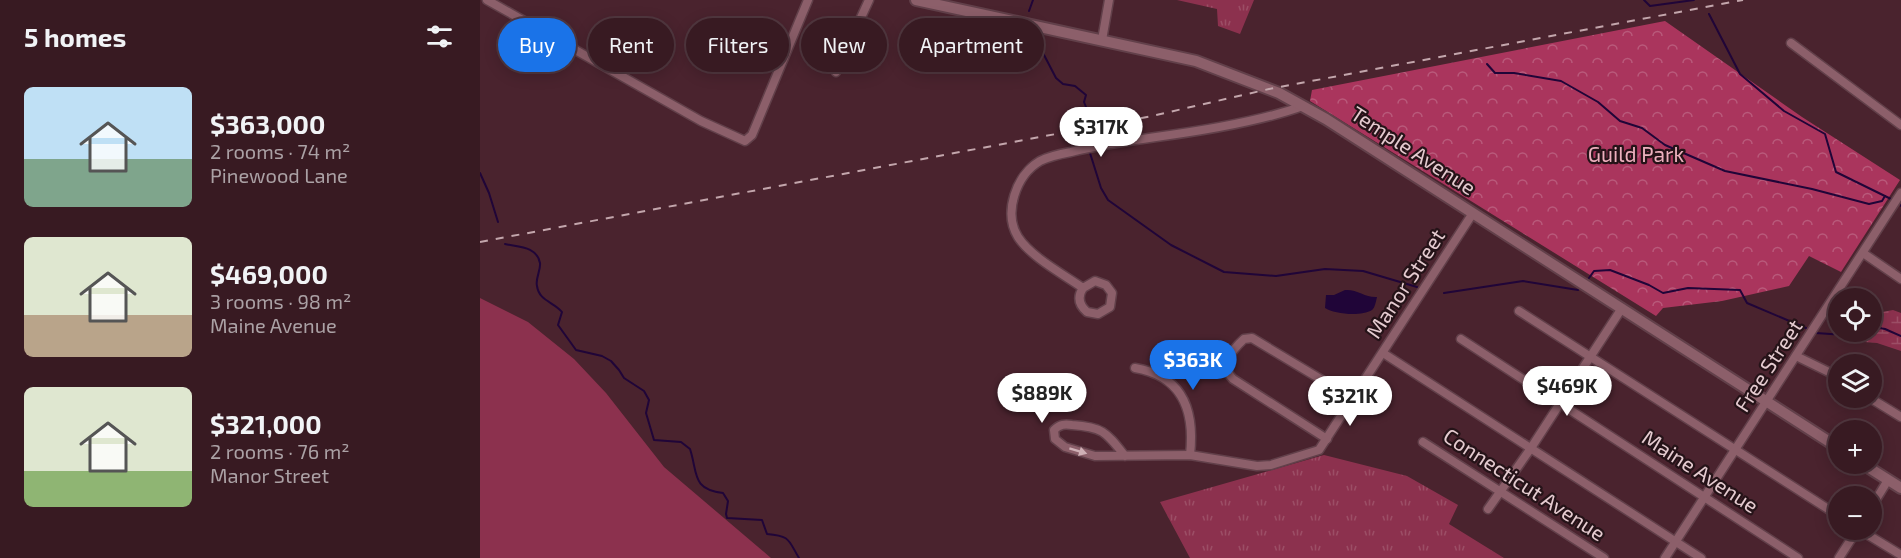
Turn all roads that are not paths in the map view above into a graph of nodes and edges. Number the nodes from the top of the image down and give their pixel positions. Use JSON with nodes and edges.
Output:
{"nodes":[{"id":1,"x":487,"y":0,"type":"edge"},
{"id":2,"x":808,"y":0,"type":"edge"},
{"id":3,"x":868,"y":0,"type":"edge"},
{"id":4,"x":916,"y":0,"type":"edge"},
{"id":5,"x":1109,"y":0,"type":"edge"},
{"id":6,"x":860,"y":18,"type":"edge"},
{"id":7,"x":1102,"y":40,"type":"junction"},
{"id":8,"x":1791,"y":44,"type":"dead end"},
{"id":9,"x":1303,"y":106,"type":"junction"},
{"id":10,"x":1901,"y":125,"type":"edge"},
{"id":11,"x":1901,"y":193,"type":"edge"},
{"id":12,"x":1473,"y":213,"type":"junction"},
{"id":13,"x":1863,"y":253,"type":"junction"},
{"id":14,"x":1901,"y":279,"type":"edge"},
{"id":15,"x":1083,"y":288,"type":"junction"},
{"id":16,"x":1622,"y":308,"type":"junction"},
{"id":17,"x":1519,"y":311,"type":"dead end"},
{"id":18,"x":1461,"y":339,"type":"dead end"},
{"id":19,"x":1383,"y":353,"type":"junction"},
{"id":20,"x":1591,"y":356,"type":"junction"},
{"id":21,"x":1796,"y":356,"type":"junction"},
{"id":22,"x":1136,"y":368,"type":"dead end"},
{"id":23,"x":1828,"y":372,"type":"edge"},
{"id":24,"x":1352,"y":398,"type":"junction"},
{"id":25,"x":1766,"y":402,"type":"junction"},
{"id":26,"x":1561,"y":403,"type":"junction"},
{"id":27,"x":1882,"y":405,"type":"edge"},
{"id":28,"x":1901,"y":417,"type":"edge"},
{"id":29,"x":1327,"y":439,"type":"junction"},
{"id":30,"x":1828,"y":441,"type":"edge"},
{"id":31,"x":1423,"y":442,"type":"dead end"},
{"id":32,"x":1531,"y":448,"type":"junction"},
{"id":33,"x":1737,"y":449,"type":"junction"},
{"id":34,"x":1190,"y":455,"type":"junction"},
{"id":35,"x":1125,"y":456,"type":"junction"},
{"id":36,"x":1879,"y":474,"type":"edge"},
{"id":37,"x":1888,"y":480,"type":"junction"},
{"id":38,"x":1901,"y":488,"type":"edge"},
{"id":39,"x":1882,"y":490,"type":"edge"},
{"id":40,"x":1500,"y":491,"type":"junction"},
{"id":41,"x":1705,"y":498,"type":"junction"},
{"id":42,"x":1488,"y":509,"type":"dead end"},
{"id":43,"x":1828,"y":509,"type":"edge"},
{"id":44,"x":1852,"y":540,"type":"edge"},
{"id":45,"x":1876,"y":540,"type":"edge"},
{"id":46,"x":1675,"y":541,"type":"junction"},
{"id":47,"x":1901,"y":555,"type":"edge"},
{"id":48,"x":1605,"y":558,"type":"edge"},
{"id":49,"x":1665,"y":558,"type":"edge"},
{"id":50,"x":1701,"y":558,"type":"edge"},
{"id":51,"x":1798,"y":558,"type":"edge"},
{"id":52,"x":1839,"y":558,"type":"edge"}],
"edges":[{"from":1,"to":2,"type":"street"},
{"from":3,"to":6,"type":"street"},
{"from":4,"to":7,"type":"street","name":"Temple Avenue"},
{"from":5,"to":7,"type":"street"},
{"from":7,"to":9,"type":"street","name":"Temple Avenue"},
{"from":8,"to":10,"type":"street"},
{"from":9,"to":12,"type":"street","name":"Temple Avenue"},
{"from":9,"to":15,"type":"street"},
{"from":11,"to":13,"type":"street","name":"Free Street"},
{"from":12,"to":16,"type":"street","name":"Temple Avenue"},
{"from":12,"to":19,"type":"street","name":"Manor Street"},
{"from":13,"to":14,"type":"street"},
{"from":13,"to":21,"type":"street","name":"Free Street"},
{"from":15,"to":15,"type":"street"},
{"from":16,"to":20,"type":"street"},
{"from":16,"to":25,"type":"street","name":"Temple Avenue"},
{"from":17,"to":20,"type":"street"},
{"from":18,"to":26,"type":"street","name":"Maine Avenue"},
{"from":19,"to":24,"type":"street","name":"Manor Street"},
{"from":19,"to":32,"type":"street"},
{"from":20,"to":26,"type":"street"},
{"from":20,"to":33,"type":"street"},
{"from":21,"to":23,"type":"street"},
{"from":21,"to":25,"type":"street","name":"Free Street"},
{"from":22,"to":34,"type":"street"},
{"from":24,"to":29,"type":"street","name":"Manor Street"},
{"from":24,"to":29,"type":"street"},
{"from":25,"to":30,"type":"street","name":"Temple Avenue"},
{"from":25,"to":33,"type":"street","name":"Free Street"},
{"from":26,"to":32,"type":"street"},
{"from":26,"to":41,"type":"street","name":"Maine Avenue"},
{"from":27,"to":28,"type":"street"},
{"from":29,"to":34,"type":"street","name":"Manor Street"},
{"from":31,"to":40,"type":"street","name":"Connecticut Avenue"},
{"from":32,"to":40,"type":"street"},
{"from":32,"to":46,"type":"street"},
{"from":33,"to":41,"type":"street","name":"Free Street"},
{"from":33,"to":43,"type":"street"},
{"from":34,"to":35,"type":"street","name":"Manor Street"},
{"from":35,"to":35,"type":"street","name":"Manor Street","one_way":true},
{"from":36,"to":37,"type":"street"},
{"from":37,"to":38,"type":"street"},
{"from":37,"to":39,"type":"street"},
{"from":40,"to":42,"type":"street"},
{"from":40,"to":48,"type":"street","name":"Connecticut Avenue"},
{"from":41,"to":46,"type":"street","name":"Free Street"},
{"from":41,"to":51,"type":"street","name":"Maine Avenue"},
{"from":44,"to":52,"type":"street"},
{"from":45,"to":47,"type":"street"},
{"from":46,"to":49,"type":"street","name":"Free Street"},
{"from":46,"to":50,"type":"street"}]}
